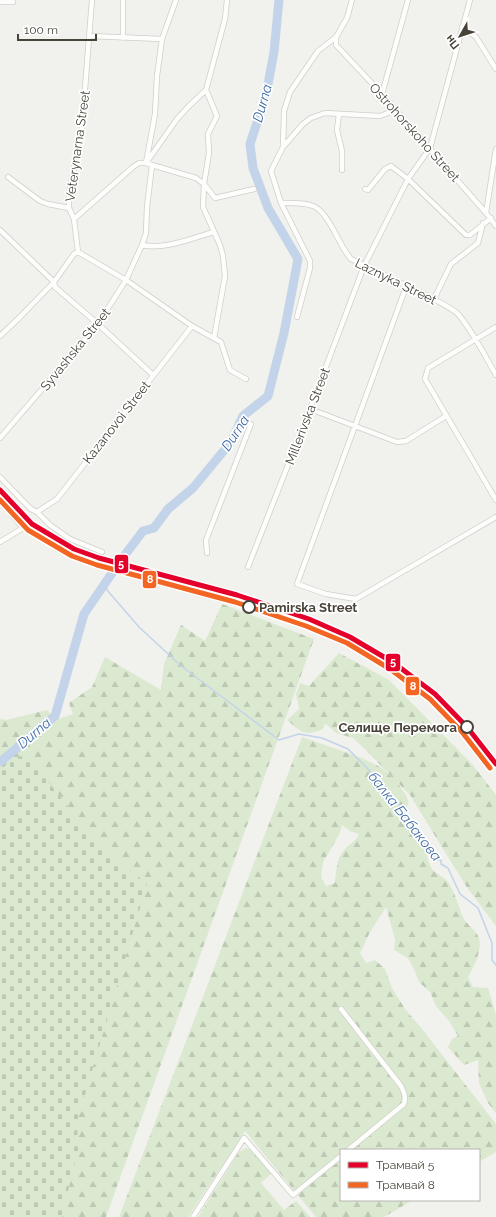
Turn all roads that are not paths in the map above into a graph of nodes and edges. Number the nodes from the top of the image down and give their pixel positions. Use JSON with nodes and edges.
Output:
{"nodes":[{"id":1,"x":13,"y":0,"type":"edge"},
{"id":2,"x":92,"y":0,"type":"edge"},
{"id":3,"x":123,"y":0,"type":"edge"},
{"id":4,"x":176,"y":0,"type":"edge"},
{"id":5,"x":227,"y":0,"type":"edge"},
{"id":6,"x":352,"y":0,"type":"edge"},
{"id":7,"x":408,"y":0,"type":"edge"},
{"id":8,"x":470,"y":0,"type":"edge"},
{"id":9,"x":0,"y":2,"type":"edge"},
{"id":10,"x":462,"y":27,"type":"junction"},
{"id":11,"x":90,"y":36,"type":"junction"},
{"id":12,"x":336,"y":37,"type":"junction"},
{"id":13,"x":123,"y":38,"type":"junction"},
{"id":14,"x":162,"y":39,"type":"junction"},
{"id":15,"x":496,"y":69,"type":"edge"},
{"id":16,"x":206,"y":90,"type":"junction"},
{"id":17,"x":382,"y":94,"type":"junction"},
{"id":18,"x":393,"y":106,"type":"junction"},
{"id":19,"x":339,"y":114,"type":"junction"},
{"id":20,"x":283,"y":147,"type":"junction"},
{"id":21,"x":430,"y":148,"type":"junction"},
{"id":22,"x":496,"y":149,"type":"edge"},
{"id":23,"x":146,"y":163,"type":"junction"},
{"id":24,"x":152,"y":165,"type":"junction"},
{"id":25,"x":342,"y":170,"type":"dead end"},
{"id":26,"x":8,"y":177,"type":"dead end"},
{"id":27,"x":408,"y":179,"type":"junction"},
{"id":28,"x":204,"y":184,"type":"junction"},
{"id":29,"x":254,"y":189,"type":"dead end"},
{"id":30,"x":365,"y":189,"type":"dead end"},
{"id":31,"x":281,"y":203,"type":"junction"},
{"id":32,"x":69,"y":208,"type":"junction"},
{"id":33,"x":486,"y":213,"type":"junction"},
{"id":34,"x":491,"y":218,"type":"junction"},
{"id":35,"x":74,"y":219,"type":"junction"},
{"id":36,"x":483,"y":223,"type":"junction"},
{"id":37,"x":496,"y":226,"type":"edge"},
{"id":38,"x":0,"y":230,"type":"edge"},
{"id":39,"x":214,"y":232,"type":"junction"},
{"id":40,"x":142,"y":246,"type":"junction"},
{"id":41,"x":78,"y":252,"type":"junction"},
{"id":42,"x":364,"y":266,"type":"junction"},
{"id":43,"x":126,"y":280,"type":"junction"},
{"id":44,"x":54,"y":282,"type":"junction"},
{"id":45,"x":406,"y":287,"type":"junction"},
{"id":46,"x":434,"y":299,"type":"junction"},
{"id":47,"x":297,"y":317,"type":"dead end"},
{"id":48,"x":98,"y":324,"type":"junction"},
{"id":49,"x":192,"y":326,"type":"junction"},
{"id":50,"x":496,"y":327,"type":"edge"},
{"id":51,"x":0,"y":335,"type":"edge"},
{"id":52,"x":214,"y":338,"type":"junction"},
{"id":53,"x":476,"y":340,"type":"junction"},
{"id":54,"x":153,"y":375,"type":"junction"},
{"id":55,"x":496,"y":375,"type":"edge"},
{"id":56,"x":246,"y":379,"type":"dead end"},
{"id":57,"x":310,"y":409,"type":"junction"},
{"id":58,"x":446,"y":416,"type":"junction"},
{"id":59,"x":251,"y":424,"type":"dead end"},
{"id":60,"x":356,"y":426,"type":"junction"},
{"id":61,"x":0,"y":438,"type":"edge"},
{"id":62,"x":0,"y":477,"type":"edge"},
{"id":63,"x":0,"y":500,"type":"edge"},
{"id":64,"x":496,"y":500,"type":"edge"},
{"id":65,"x":37,"y":512,"type":"junction"},
{"id":66,"x":496,"y":517,"type":"edge"},
{"id":67,"x":0,"y":542,"type":"edge"},
{"id":68,"x":102,"y":552,"type":"dead end"},
{"id":69,"x":207,"y":553,"type":"dead end"},
{"id":70,"x":248,"y":566,"type":"dead end"},
{"id":71,"x":341,"y":1009,"type":"dead end"},
{"id":72,"x":349,"y":1149,"type":"edge"},
{"id":73,"x":340,"y":1157,"type":"edge"},
{"id":74,"x":194,"y":1217,"type":"edge"}],
"edges":[{"from":1,"to":9,"type":"street"},
{"from":2,"to":11,"type":"street","name":"Veterynarna Street"},
{"from":3,"to":13,"type":"street"},
{"from":4,"to":14,"type":"street"},
{"from":5,"to":16,"type":"street"},
{"from":6,"to":12,"type":"street"},
{"from":7,"to":17,"type":"street"},
{"from":8,"to":10,"type":"street"},
{"from":10,"to":15,"type":"street"},
{"from":10,"to":21,"type":"street"},
{"from":11,"to":13,"type":"street"},
{"from":11,"to":32,"type":"street","name":"Veterynarna Street"},
{"from":12,"to":17,"type":"street","name":"Ostrohorskoho Street"},
{"from":12,"to":20,"type":"street"},
{"from":13,"to":14,"type":"street"},
{"from":14,"to":23,"type":"street"},
{"from":16,"to":23,"type":"street"},
{"from":16,"to":28,"type":"street"},
{"from":17,"to":18,"type":"street","name":"Ostrohorskoho Street"},
{"from":18,"to":19,"type":"street"},
{"from":18,"to":21,"type":"street","name":"Ostrohorskoho Street"},
{"from":19,"to":20,"type":"street"},
{"from":19,"to":25,"type":"street"},
{"from":20,"to":31,"type":"street"},
{"from":21,"to":27,"type":"street","name":"Millerivska Street"},
{"from":21,"to":33,"type":"street","name":"Ostrohorskoho Street"},
{"from":22,"to":33,"type":"street"},
{"from":23,"to":24,"type":"street"},
{"from":23,"to":35,"type":"street","name":"Veterynarna Street"},
{"from":24,"to":28,"type":"street"},
{"from":24,"to":40,"type":"street","name":"Syvashska Street"},
{"from":26,"to":32,"type":"street"},
{"from":27,"to":30,"type":"street"},
{"from":27,"to":36,"type":"street"},
{"from":27,"to":42,"type":"street","name":"Millerivska Street"},
{"from":28,"to":29,"type":"street"},
{"from":28,"to":39,"type":"street"},
{"from":31,"to":42,"type":"street","name":"Laznyka Street"},
{"from":31,"to":47,"type":"street"},
{"from":32,"to":35,"type":"street","name":"Veterynarna Street"},
{"from":33,"to":34,"type":"street","name":"Ostrohorskoho Street"},
{"from":34,"to":36,"type":"street"},
{"from":34,"to":37,"type":"street","name":"Ostrohorskoho Street"},
{"from":35,"to":41,"type":"street","name":"Veterynarna Street"},
{"from":36,"to":46,"type":"street"},
{"from":38,"to":44,"type":"street"},
{"from":39,"to":40,"type":"street"},
{"from":39,"to":52,"type":"street"},
{"from":40,"to":43,"type":"street","name":"Syvashska Street"},
{"from":41,"to":43,"type":"street"},
{"from":41,"to":44,"type":"street"},
{"from":42,"to":45,"type":"street","name":"Laznyka Street"},
{"from":42,"to":57,"type":"street","name":"Millerivska Street"},
{"from":43,"to":48,"type":"street","name":"Syvashska Street"},
{"from":43,"to":49,"type":"street"},
{"from":44,"to":48,"type":"street"},
{"from":44,"to":51,"type":"street"},
{"from":45,"to":46,"type":"street","name":"Laznyka Street"},
{"from":45,"to":60,"type":"street"},
{"from":46,"to":53,"type":"street","name":"Laznyka Street"},
{"from":48,"to":54,"type":"street"},
{"from":48,"to":61,"type":"street","name":"Syvashska Street"},
{"from":49,"to":52,"type":"street"},
{"from":49,"to":54,"type":"street","name":"Kazanovoi Street"},
{"from":50,"to":53,"type":"street"},
{"from":52,"to":56,"type":"street"},
{"from":53,"to":55,"type":"street","name":"Laznyka Street"},
{"from":53,"to":58,"type":"street"},
{"from":54,"to":65,"type":"street","name":"Kazanovoi Street"},
{"from":57,"to":60,"type":"street"},
{"from":57,"to":70,"type":"street","name":"Millerivska Street"},
{"from":58,"to":60,"type":"street"},
{"from":58,"to":64,"type":"street"},
{"from":59,"to":69,"type":"street"},
{"from":60,"to":66,"type":"street"},
{"from":62,"to":65,"type":"street"},
{"from":63,"to":67,"type":"street"},
{"from":65,"to":68,"type":"street"},
{"from":71,"to":72,"type":"street"},
{"from":73,"to":74,"type":"street"}]}
